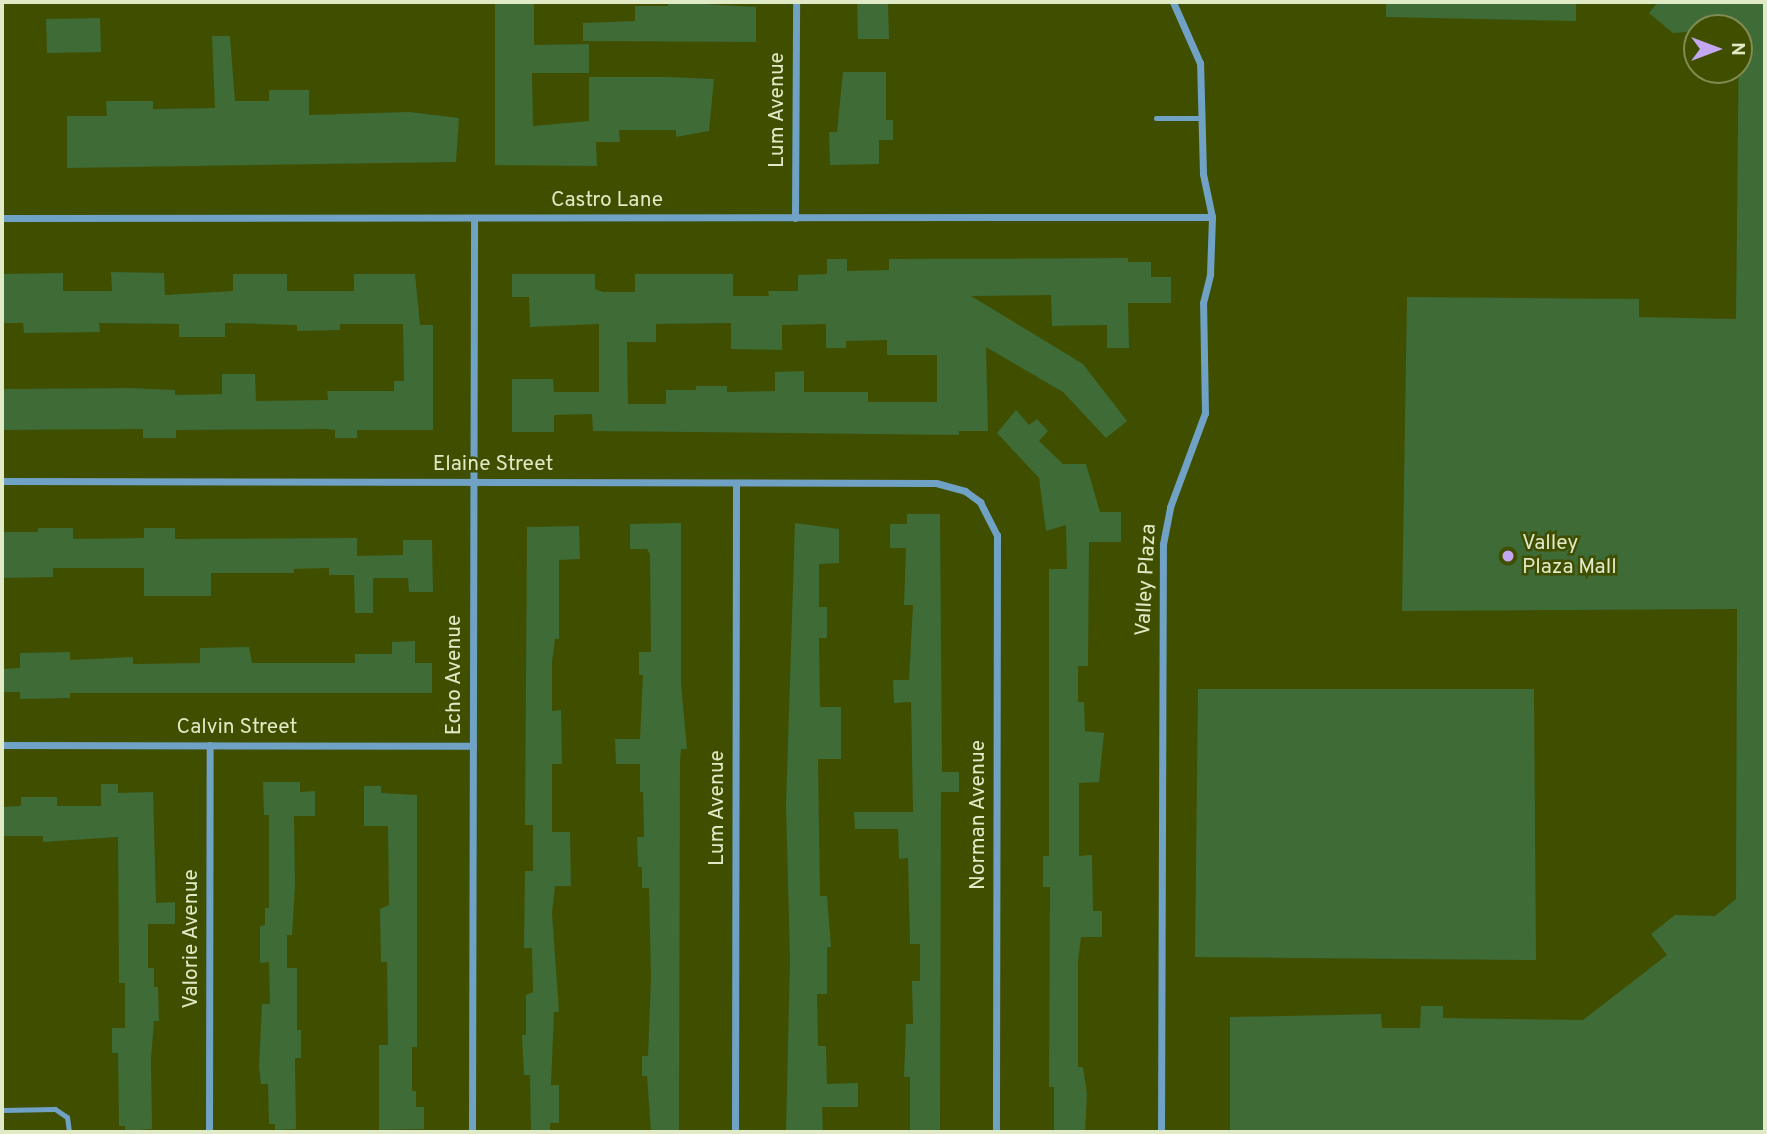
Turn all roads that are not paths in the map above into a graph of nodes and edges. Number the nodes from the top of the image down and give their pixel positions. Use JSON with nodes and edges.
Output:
{"nodes":[{"id":1,"x":796,"y":2,"type":"edge"},
{"id":2,"x":1173,"y":2,"type":"edge"},
{"id":3,"x":1156,"y":118,"type":"dead end"},
{"id":4,"x":1203,"y":118,"type":"junction"},
{"id":5,"x":1212,"y":217,"type":"junction"},
{"id":6,"x":2,"y":218,"type":"edge"},
{"id":7,"x":474,"y":218,"type":"junction"},
{"id":8,"x":795,"y":218,"type":"junction"},
{"id":9,"x":2,"y":481,"type":"edge"},
{"id":10,"x":473,"y":482,"type":"junction"},
{"id":11,"x":736,"y":483,"type":"junction"},
{"id":12,"x":980,"y":502,"type":"joint"},
{"id":13,"x":2,"y":745,"type":"edge"},
{"id":14,"x":210,"y":745,"type":"junction"},
{"id":15,"x":473,"y":746,"type":"junction"},
{"id":16,"x":2,"y":1110,"type":"edge"},
{"id":17,"x":69,"y":1132,"type":"edge"},
{"id":18,"x":209,"y":1132,"type":"edge"},
{"id":19,"x":472,"y":1132,"type":"edge"},
{"id":20,"x":735,"y":1132,"type":"edge"},
{"id":21,"x":996,"y":1132,"type":"edge"},
{"id":22,"x":1161,"y":1132,"type":"edge"}],
"edges":[{"from":1,"to":8,"type":"street","name":"Lum Avenue"},
{"from":2,"to":4,"type":"street","name":"Valley Plaza"},
{"from":3,"to":4,"type":"lane"},
{"from":4,"to":5,"type":"street","name":"Valley Plaza"},
{"from":5,"to":8,"type":"street","name":"Castro Lane"},
{"from":5,"to":22,"type":"street","name":"Valley Plaza"},
{"from":6,"to":7,"type":"street","name":"Castro Lane"},
{"from":7,"to":8,"type":"street","name":"Castro Lane"},
{"from":7,"to":10,"type":"street","name":"Echo Avenue"},
{"from":9,"to":10,"type":"street","name":"Elaine Street"},
{"from":10,"to":11,"type":"street","name":"Elaine Street"},
{"from":10,"to":15,"type":"street","name":"Echo Avenue"},
{"from":11,"to":12,"type":"street","name":"Elaine Street"},
{"from":11,"to":20,"type":"street","name":"Lum Avenue"},
{"from":12,"to":21,"type":"street","name":"Norman Avenue"},
{"from":13,"to":14,"type":"street","name":"Calvin Street"},
{"from":14,"to":15,"type":"street","name":"Calvin Street"},
{"from":14,"to":18,"type":"street","name":"Valorie Avenue"},
{"from":15,"to":19,"type":"street","name":"Echo Avenue"},
{"from":16,"to":17,"type":"lane"}]}
